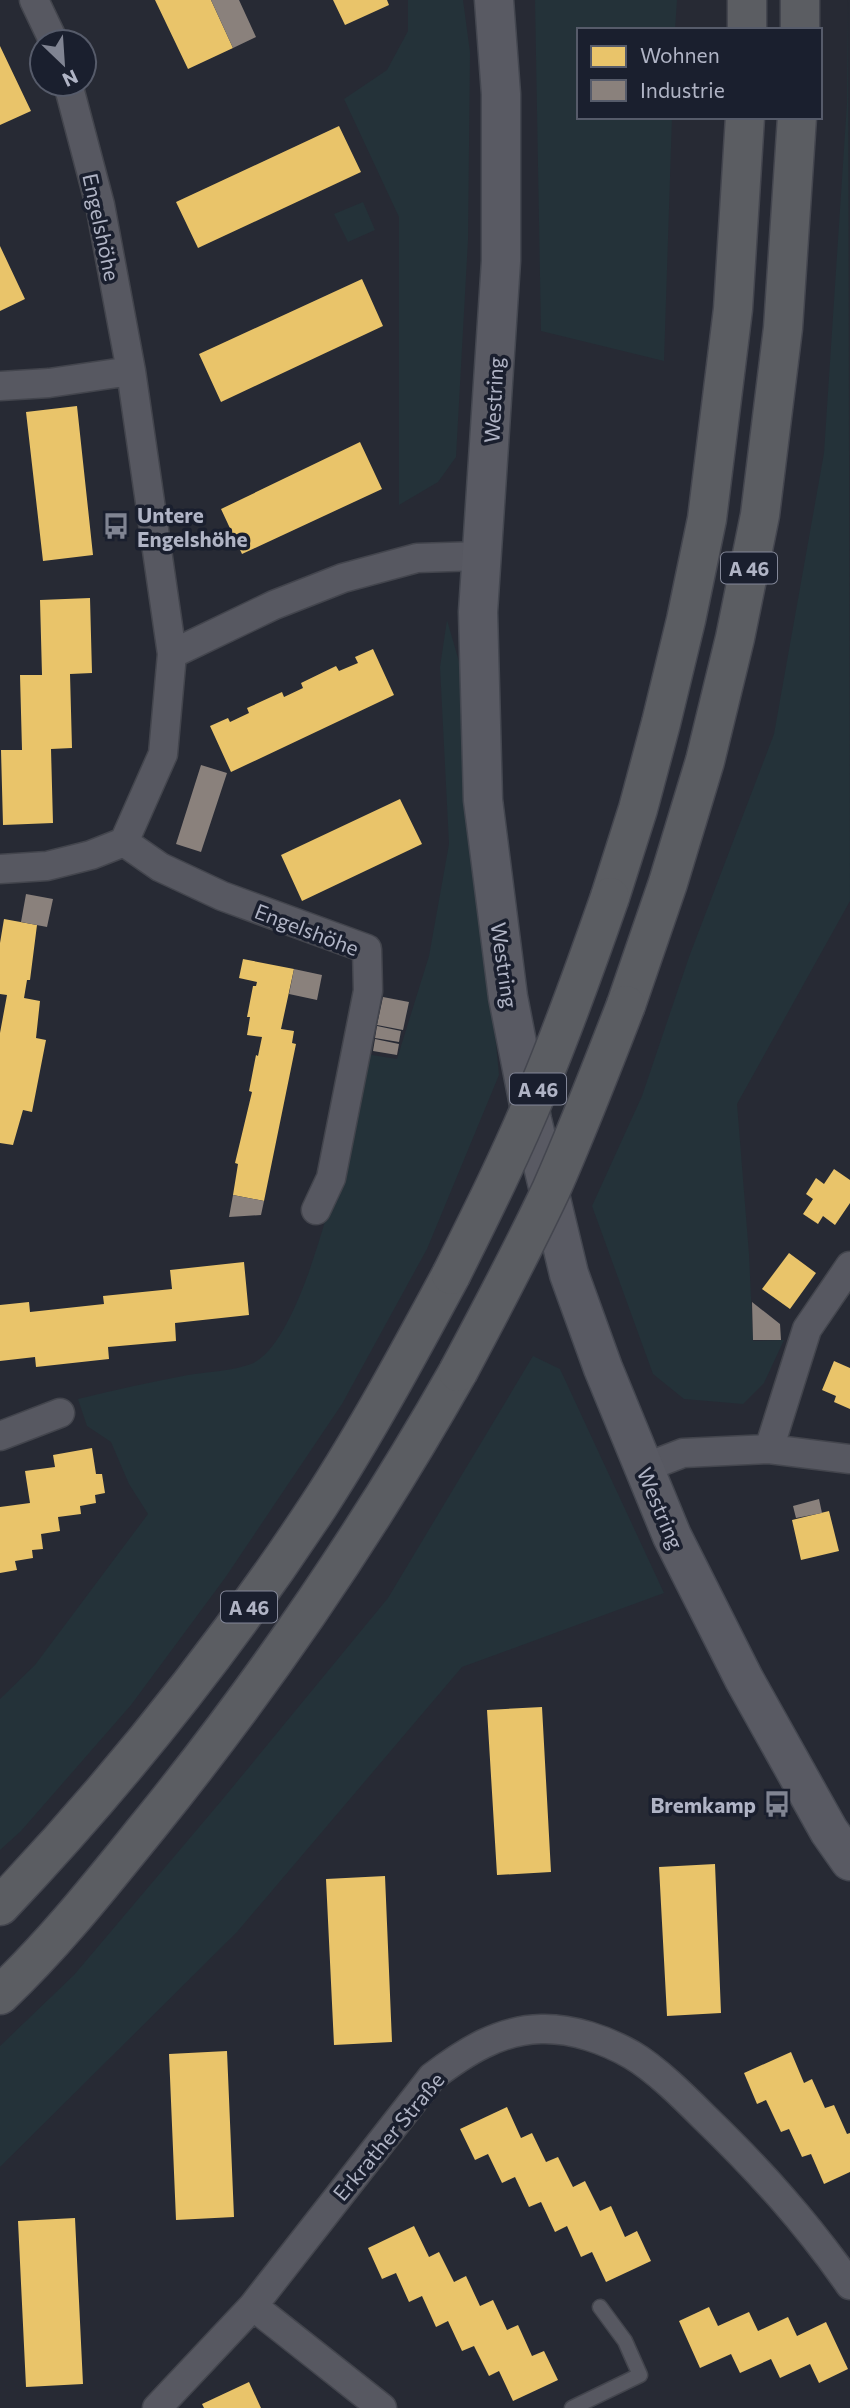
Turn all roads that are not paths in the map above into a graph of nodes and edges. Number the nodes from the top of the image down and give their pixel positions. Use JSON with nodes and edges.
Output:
{"nodes":[{"id":1,"x":34,"y":0,"type":"edge"},
{"id":2,"x":494,"y":0,"type":"edge"},
{"id":3,"x":747,"y":0,"type":"edge"},
{"id":4,"x":800,"y":0,"type":"edge"},
{"id":5,"x":47,"y":28,"type":"edge"},
{"id":6,"x":747,"y":28,"type":"edge"},
{"id":7,"x":800,"y":28,"type":"edge"},
{"id":8,"x":72,"y":98,"type":"edge"},
{"id":9,"x":744,"y":119,"type":"edge"},
{"id":10,"x":797,"y":119,"type":"edge"},
{"id":11,"x":131,"y":372,"type":"junction"},
{"id":12,"x":0,"y":386,"type":"edge"},
{"id":13,"x":481,"y":556,"type":"junction"},
{"id":14,"x":172,"y":654,"type":"junction"},
{"id":15,"x":124,"y":842,"type":"junction"},
{"id":16,"x":0,"y":870,"type":"edge"},
{"id":17,"x":316,"y":1210,"type":"dead end"},
{"id":18,"x":850,"y":1266,"type":"edge"},
{"id":19,"x":60,"y":1413,"type":"dead end"},
{"id":20,"x":0,"y":1436,"type":"edge"},
{"id":21,"x":769,"y":1449,"type":"junction"},
{"id":22,"x":850,"y":1459,"type":"edge"},
{"id":23,"x":644,"y":1468,"type":"junction"},
{"id":24,"x":850,"y":1861,"type":"edge"},
{"id":25,"x":0,"y":1906,"type":"edge"},
{"id":26,"x":0,"y":1995,"type":"edge"},
{"id":27,"x":850,"y":2286,"type":"edge"},
{"id":28,"x":253,"y":2306,"type":"junction"},
{"id":29,"x":600,"y":2307,"type":"dead end"},
{"id":30,"x":157,"y":2408,"type":"edge"},
{"id":31,"x":382,"y":2408,"type":"edge"},
{"id":32,"x":572,"y":2408,"type":"edge"}],
"edges":[{"from":1,"to":5,"type":"street"},
{"from":2,"to":13,"type":"main road","name":"Westring"},
{"from":3,"to":6,"type":"highway"},
{"from":4,"to":7,"type":"highway"},
{"from":8,"to":11,"type":"street","name":"Engelshöhe"},
{"from":9,"to":25,"type":"highway","number":"A 46","bridge":true},
{"from":10,"to":26,"type":"highway","number":"A 46","bridge":true},
{"from":11,"to":12,"type":"street"},
{"from":11,"to":14,"type":"street","name":"Engelshöhe"},
{"from":13,"to":14,"type":"street"},
{"from":13,"to":23,"type":"main road","name":"Westring"},
{"from":14,"to":15,"type":"street","name":"Engelshöhe"},
{"from":15,"to":16,"type":"street"},
{"from":15,"to":17,"type":"street","name":"Engelshöhe"},
{"from":18,"to":21,"type":"street"},
{"from":19,"to":20,"type":"street"},
{"from":21,"to":22,"type":"street"},
{"from":21,"to":23,"type":"street"},
{"from":23,"to":24,"type":"main road","name":"Westring"},
{"from":27,"to":28,"type":"street","name":"Erkrather Straße"},
{"from":28,"to":30,"type":"street","name":"Erkrather Straße"},
{"from":28,"to":31,"type":"street"},
{"from":29,"to":32,"type":"lane"}]}
